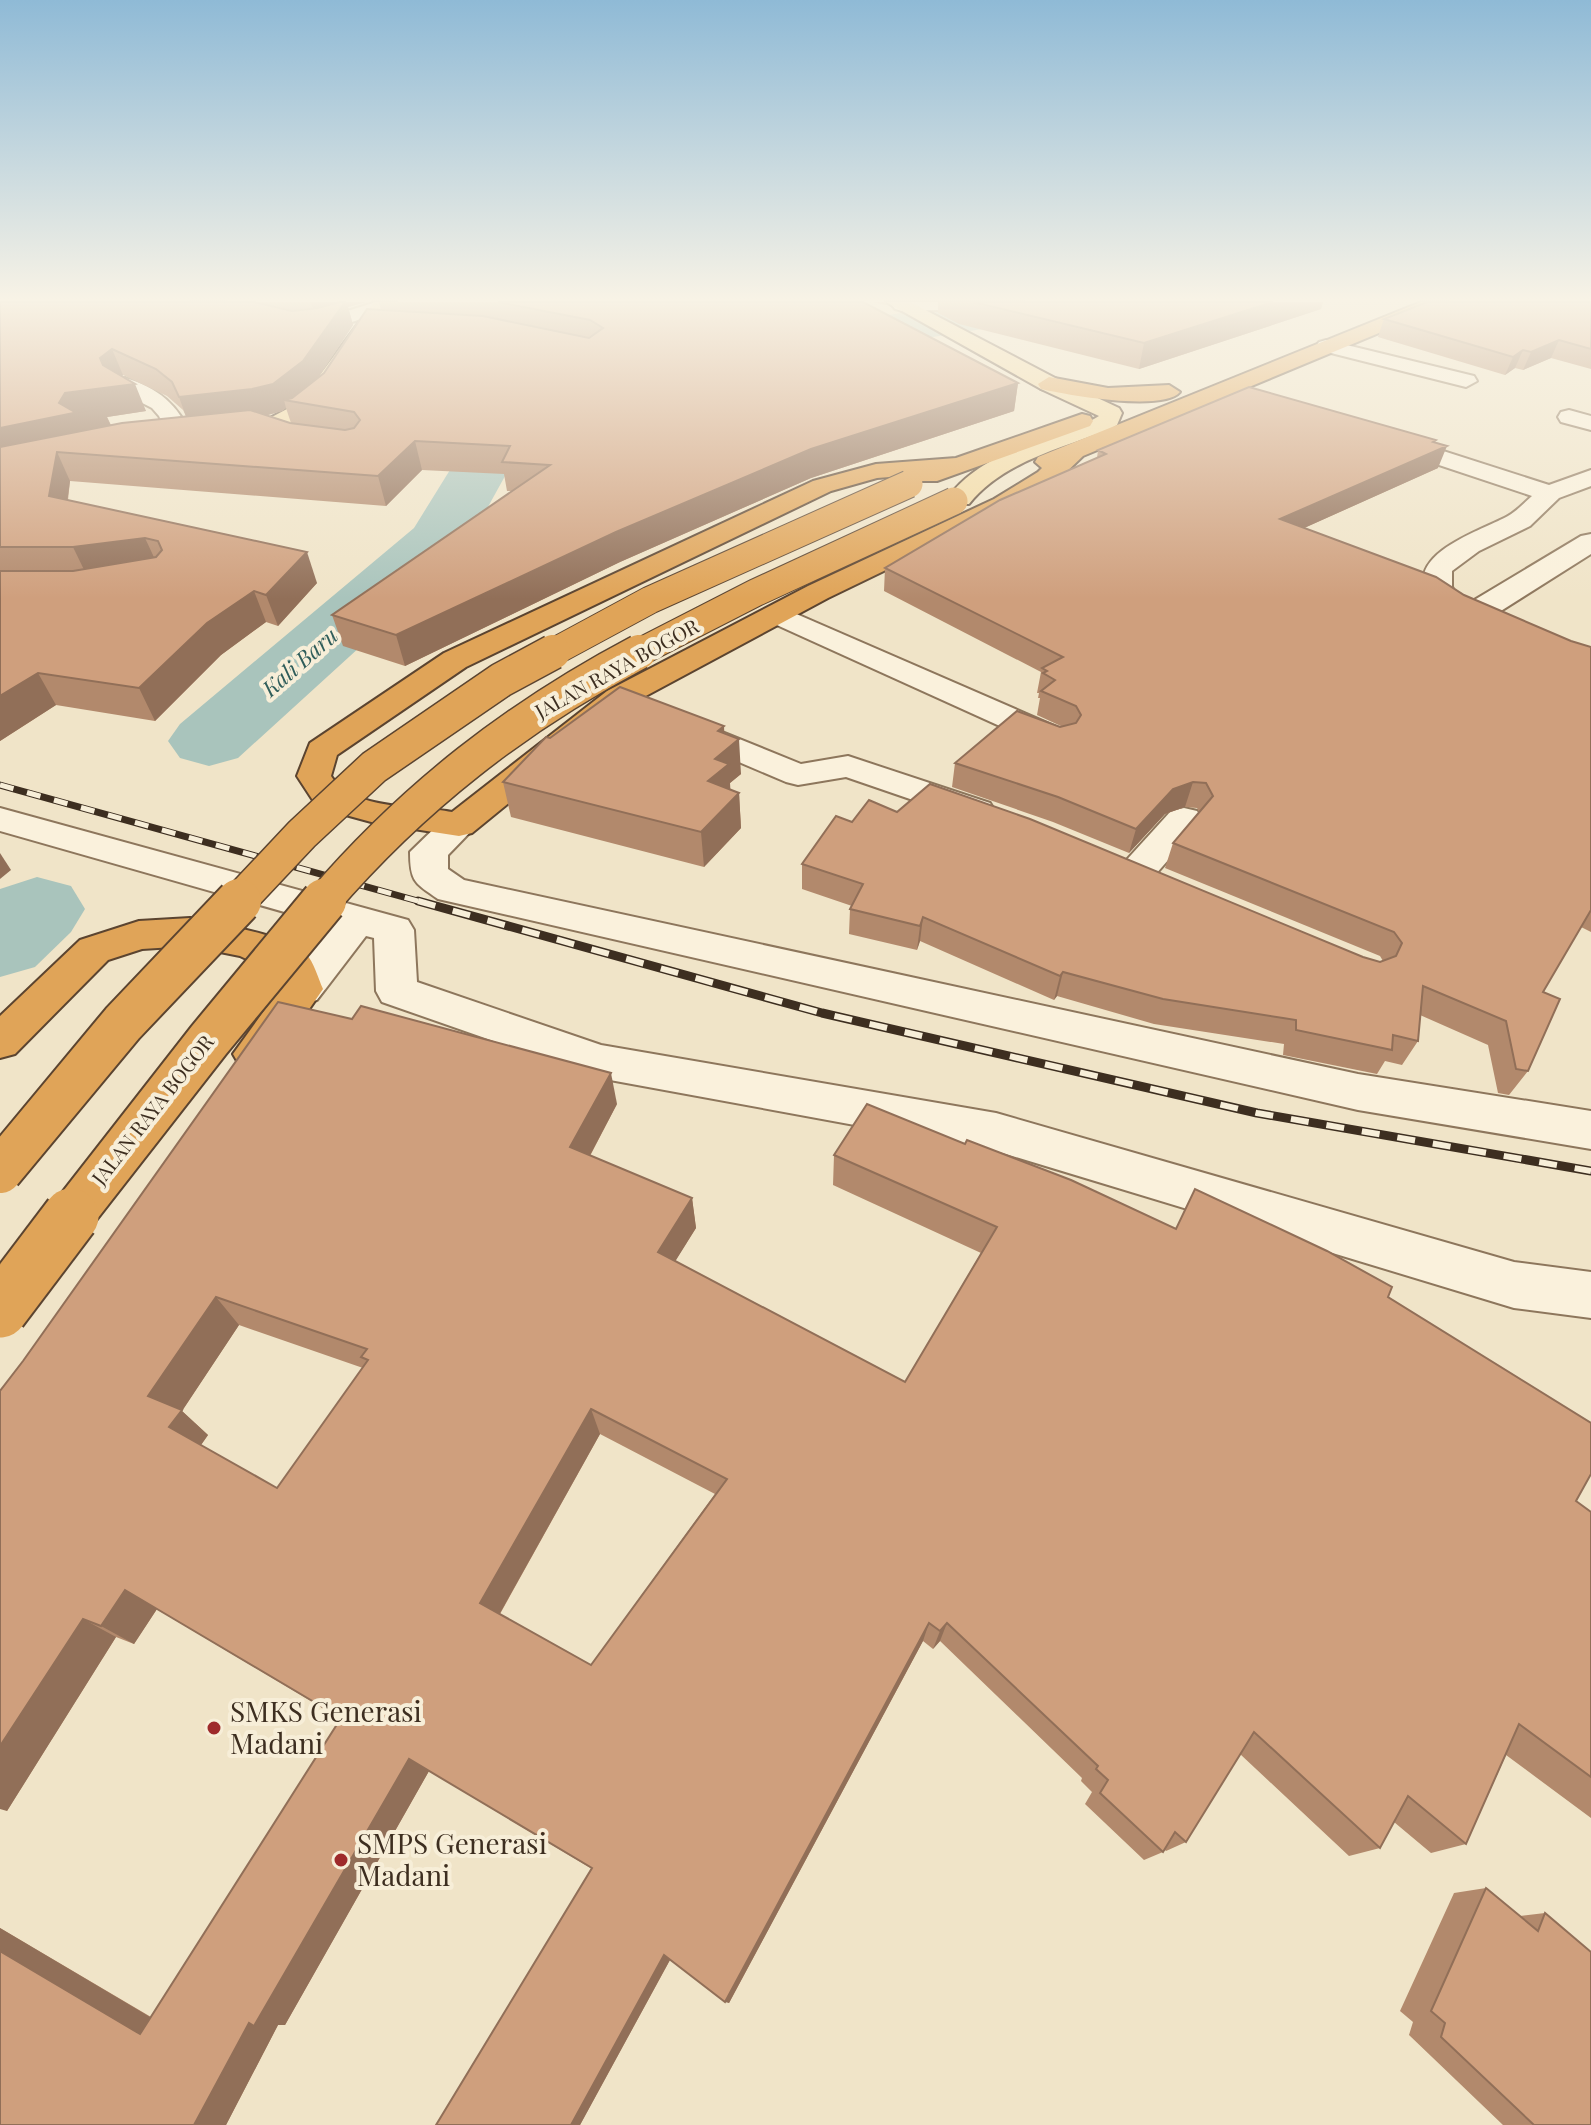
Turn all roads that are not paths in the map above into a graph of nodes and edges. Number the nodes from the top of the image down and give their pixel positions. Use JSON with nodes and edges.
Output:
{"nodes":[{"id":1,"x":156,"y":401,"type":"edge"},
{"id":2,"x":316,"y":401,"type":"edge"},
{"id":3,"x":1086,"y":401,"type":"edge"},
{"id":4,"x":1144,"y":401,"type":"edge"},
{"id":5,"x":1189,"y":401,"type":"edge"},
{"id":6,"x":1049,"y":410,"type":"dead end"},
{"id":7,"x":1111,"y":413,"type":"junction"},
{"id":8,"x":176,"y":427,"type":"junction"},
{"id":9,"x":264,"y":427,"type":"junction"},
{"id":10,"x":146,"y":430,"type":"edge"},
{"id":11,"x":1366,"y":433,"type":"edge"},
{"id":12,"x":1075,"y":437,"type":"junction"},
{"id":13,"x":297,"y":441,"type":"edge"},
{"id":14,"x":1591,"y":477,"type":"edge"},
{"id":15,"x":957,"y":488,"type":"junction"},
{"id":16,"x":1550,"y":493,"type":"junction"},
{"id":17,"x":1544,"y":528,"type":"junction"},
{"id":18,"x":1590,"y":543,"type":"edge"},
{"id":19,"x":1472,"y":614,"type":"junction"},
{"id":20,"x":778,"y":615,"type":"junction"},
{"id":21,"x":1499,"y":625,"type":"edge"},
{"id":22,"x":642,"y":709,"type":"junction"},
{"id":23,"x":1056,"y":739,"type":"edge"},
{"id":24,"x":0,"y":819,"type":"edge"},
{"id":25,"x":1184,"y":819,"type":"dead end"},
{"id":26,"x":1010,"y":822,"type":"edge"},
{"id":27,"x":459,"y":825,"type":"junction"},
{"id":28,"x":1135,"y":874,"type":"edge"},
{"id":29,"x":357,"y":919,"type":"junction"},
{"id":30,"x":302,"y":989,"type":"junction"},
{"id":31,"x":0,"y":1042,"type":"edge"},
{"id":32,"x":229,"y":1089,"type":"edge"},
{"id":33,"x":1591,"y":1130,"type":"edge"},
{"id":34,"x":0,"y":1171,"type":"edge"},
{"id":35,"x":1591,"y":1295,"type":"edge"},
{"id":36,"x":0,"y":1310,"type":"edge"}],
"edges":[{"from":1,"to":8,"type":"street"},
{"from":2,"to":9,"type":"main road"},
{"from":3,"to":7,"type":"main road"},
{"from":4,"to":7,"type":"highway","name":"JALAN RAYA BOGOR"},
{"from":5,"to":12,"type":"highway","name":"JALAN RAYA BOGOR"},
{"from":6,"to":12,"type":"main road"},
{"from":7,"to":12,"type":"highway","name":"JALAN RAYA BOGOR"},
{"from":7,"to":15,"type":"main road"},
{"from":8,"to":9,"type":"main road"},
{"from":8,"to":10,"type":"street"},
{"from":9,"to":13,"type":"street"},
{"from":11,"to":16,"type":"street"},
{"from":12,"to":15,"type":"highway","name":"JALAN RAYA BOGOR"},
{"from":12,"to":15,"type":"highway","name":"JALAN RAYA BOGOR"},
{"from":12,"to":20,"type":"highway"},
{"from":14,"to":16,"type":"street"},
{"from":15,"to":27,"type":"highway"},
{"from":15,"to":34,"type":"highway","name":"JALAN RAYA BOGOR","bridge":true},
{"from":15,"to":36,"type":"highway","name":"JALAN RAYA BOGOR","bridge":true},
{"from":16,"to":17,"type":"street"},
{"from":17,"to":18,"type":"street"},
{"from":17,"to":19,"type":"street"},
{"from":18,"to":19,"type":"street"},
{"from":19,"to":21,"type":"street"},
{"from":20,"to":22,"type":"highway"},
{"from":20,"to":23,"type":"street"},
{"from":22,"to":26,"type":"street"},
{"from":22,"to":27,"type":"highway"},
{"from":24,"to":29,"type":"street"},
{"from":25,"to":28,"type":"street"},
{"from":27,"to":33,"type":"street"},
{"from":29,"to":30,"type":"street"},
{"from":29,"to":35,"type":"street"},
{"from":30,"to":31,"type":"highway"},
{"from":30,"to":32,"type":"highway"}]}
